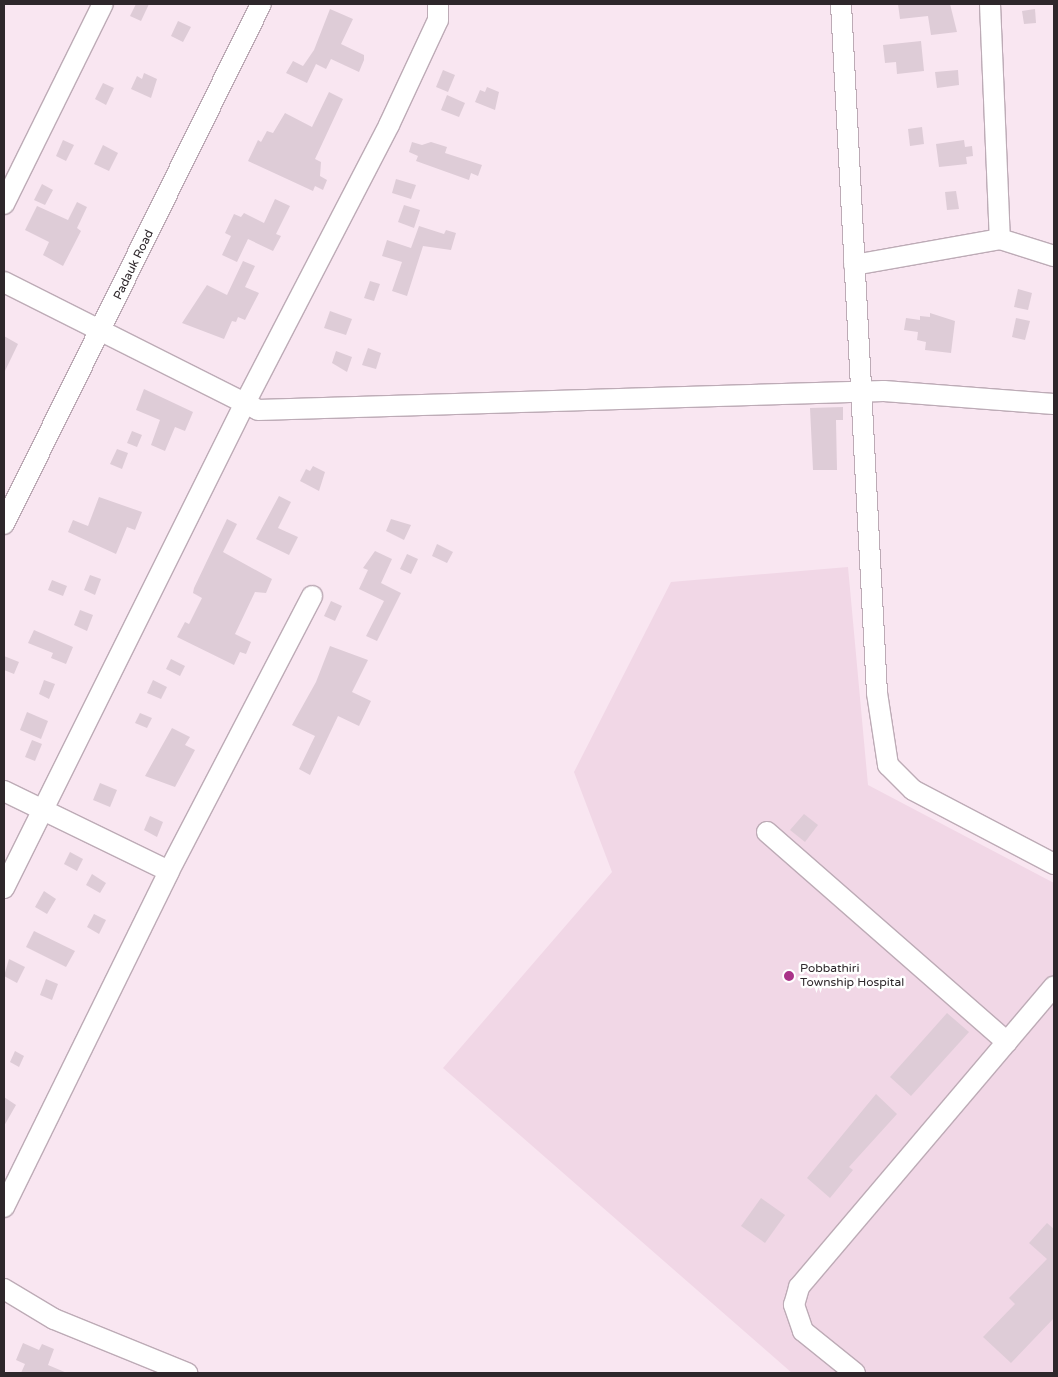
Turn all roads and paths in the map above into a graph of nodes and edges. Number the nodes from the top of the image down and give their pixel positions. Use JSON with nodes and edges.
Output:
{"nodes":[{"id":1,"x":103,"y":4,"type":"edge"},
{"id":2,"x":261,"y":4,"type":"edge"},
{"id":3,"x":438,"y":4,"type":"edge"},
{"id":4,"x":841,"y":4,"type":"edge"},
{"id":5,"x":990,"y":4,"type":"edge"},
{"id":6,"x":4,"y":204,"type":"edge"},
{"id":7,"x":1000,"y":240,"type":"junction"},
{"id":8,"x":1054,"y":256,"type":"edge"},
{"id":9,"x":854,"y":265,"type":"junction"},
{"id":10,"x":4,"y":282,"type":"edge"},
{"id":11,"x":101,"y":331,"type":"junction"},
{"id":12,"x":861,"y":391,"type":"junction"},
{"id":13,"x":245,"y":403,"type":"junction"},
{"id":14,"x":1054,"y":404,"type":"edge"},
{"id":15,"x":4,"y":524,"type":"edge"},
{"id":16,"x":312,"y":596,"type":"dead end"},
{"id":17,"x":4,"y":791,"type":"edge"},
{"id":18,"x":43,"y":811,"type":"junction"},
{"id":19,"x":768,"y":832,"type":"dead end"},
{"id":20,"x":1054,"y":864,"type":"edge"},
{"id":21,"x":169,"y":871,"type":"junction"},
{"id":22,"x":4,"y":888,"type":"edge"},
{"id":23,"x":1054,"y":986,"type":"edge"},
{"id":24,"x":1007,"y":1042,"type":"junction"},
{"id":25,"x":4,"y":1207,"type":"edge"},
{"id":26,"x":4,"y":1289,"type":"edge"},
{"id":27,"x":160,"y":1369,"type":"edge"},
{"id":28,"x":187,"y":1373,"type":"edge"},
{"id":29,"x":854,"y":1373,"type":"edge"}],
"edges":[{"from":1,"to":6,"type":"street"},
{"from":2,"to":11,"type":"street","name":"Padauk Road"},
{"from":3,"to":13,"type":"street"},
{"from":4,"to":9,"type":"street"},
{"from":5,"to":7,"type":"street"},
{"from":7,"to":8,"type":"street"},
{"from":7,"to":9,"type":"street"},
{"from":9,"to":12,"type":"street"},
{"from":10,"to":11,"type":"street"},
{"from":11,"to":13,"type":"street"},
{"from":11,"to":15,"type":"street","name":"Padauk Road"},
{"from":12,"to":13,"type":"street"},
{"from":12,"to":14,"type":"street"},
{"from":12,"to":20,"type":"street"},
{"from":13,"to":18,"type":"street"},
{"from":16,"to":21,"type":"street"},
{"from":17,"to":18,"type":"street"},
{"from":18,"to":21,"type":"street"},
{"from":18,"to":22,"type":"street"},
{"from":19,"to":24,"type":"street"},
{"from":21,"to":25,"type":"street"},
{"from":23,"to":24,"type":"street"},
{"from":24,"to":29,"type":"street"},
{"from":26,"to":27,"type":"street"},
{"from":27,"to":28,"type":"street"}]}
